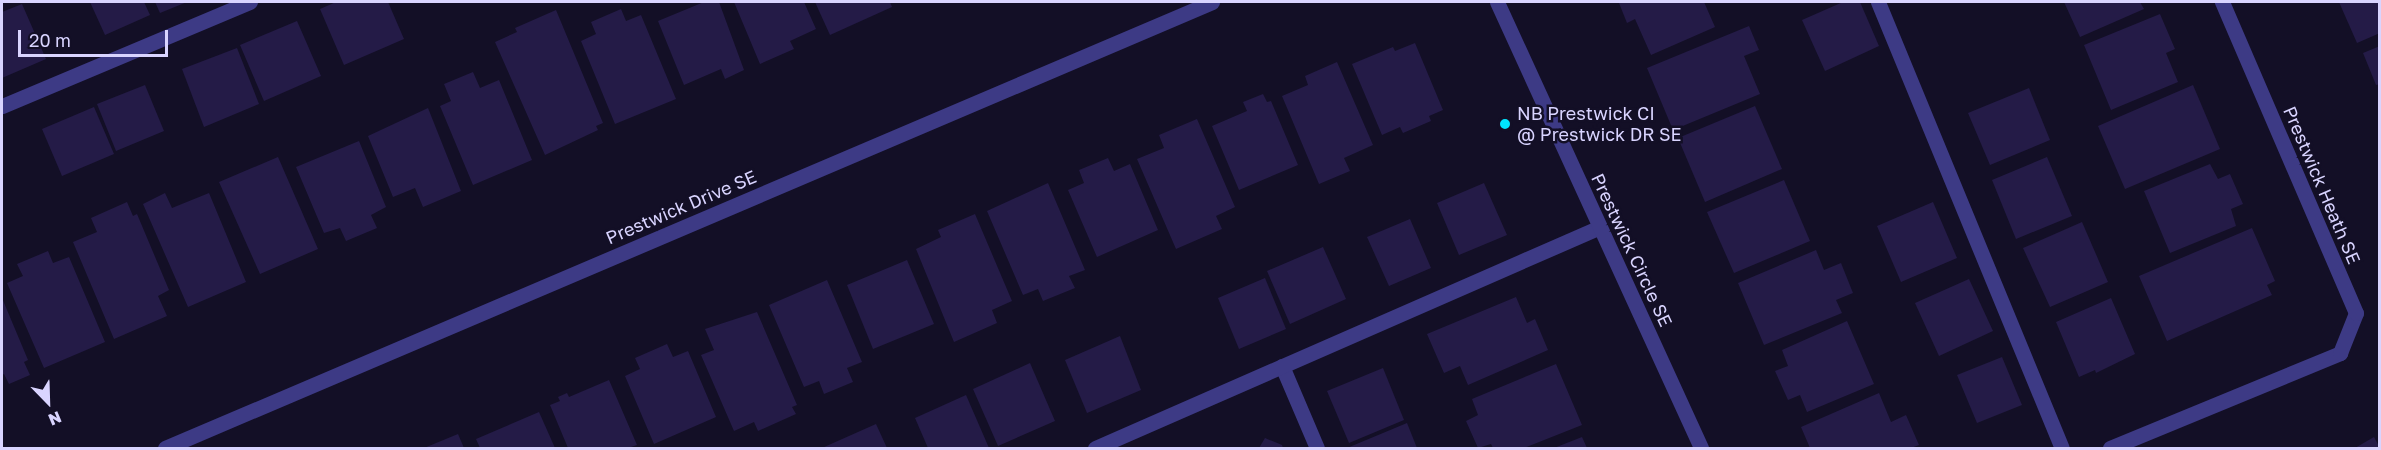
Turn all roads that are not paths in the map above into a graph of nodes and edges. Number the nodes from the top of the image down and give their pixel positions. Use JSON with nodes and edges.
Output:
{"nodes":[{"id":1,"x":250,"y":2,"type":"edge"},
{"id":2,"x":1212,"y":2,"type":"edge"},
{"id":3,"x":1497,"y":2,"type":"edge"},
{"id":4,"x":1878,"y":2,"type":"edge"},
{"id":5,"x":2222,"y":2,"type":"edge"},
{"id":6,"x":2,"y":106,"type":"edge"},
{"id":7,"x":1600,"y":227,"type":"junction"},
{"id":8,"x":1282,"y":366,"type":"junction"},
{"id":9,"x":165,"y":448,"type":"edge"},
{"id":10,"x":1095,"y":448,"type":"edge"},
{"id":11,"x":1317,"y":448,"type":"edge"},
{"id":12,"x":1701,"y":448,"type":"edge"},
{"id":13,"x":2062,"y":448,"type":"edge"},
{"id":14,"x":2110,"y":448,"type":"edge"}],
"edges":[{"from":1,"to":6,"type":"street"},
{"from":2,"to":9,"type":"street","name":"Prestwick Drive SE"},
{"from":3,"to":7,"type":"street","name":"Prestwick Circle SE"},
{"from":4,"to":13,"type":"street"},
{"from":5,"to":14,"type":"street","name":"Prestwick Heath SE"},
{"from":7,"to":8,"type":"street"},
{"from":7,"to":12,"type":"street","name":"Prestwick Circle SE"},
{"from":8,"to":10,"type":"street"},
{"from":8,"to":11,"type":"street"}]}
